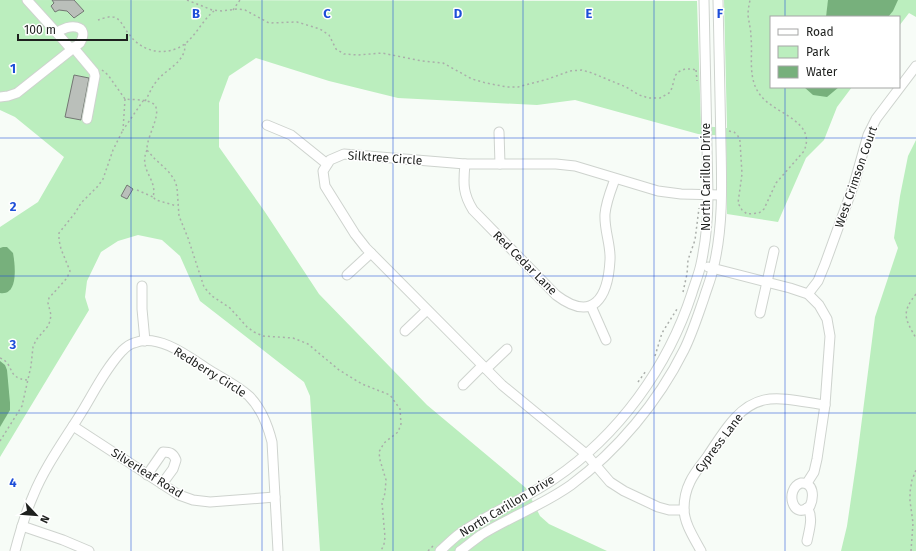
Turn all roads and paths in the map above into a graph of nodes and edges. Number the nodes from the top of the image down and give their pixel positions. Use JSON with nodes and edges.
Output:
{"nodes":[{"id":1,"x":27,"y":0,"type":"edge"},
{"id":2,"x":187,"y":0,"type":"edge"},
{"id":3,"x":240,"y":0,"type":"edge"},
{"id":4,"x":704,"y":0,"type":"edge"},
{"id":5,"x":718,"y":0,"type":"edge"},
{"id":6,"x":750,"y":0,"type":"edge"},
{"id":7,"x":215,"y":10,"type":"junction"},
{"id":8,"x":233,"y":10,"type":"junction"},
{"id":9,"x":98,"y":20,"type":"dead end"},
{"id":10,"x":57,"y":33,"type":"junction"},
{"id":11,"x":185,"y":44,"type":"junction"},
{"id":12,"x":72,"y":48,"type":"junction"},
{"id":13,"x":697,"y":63,"type":"dead end"},
{"id":14,"x":916,"y":66,"type":"edge"},
{"id":15,"x":89,"y":67,"type":"junction"},
{"id":16,"x":900,"y":87,"type":"edge"},
{"id":17,"x":899,"y":88,"type":"edge"},
{"id":18,"x":0,"y":97,"type":"edge"},
{"id":19,"x":125,"y":99,"type":"junction"},
{"id":20,"x":144,"y":101,"type":"junction"},
{"id":21,"x":87,"y":119,"type":"dead end"},
{"id":22,"x":268,"y":125,"type":"dead end"},
{"id":23,"x":123,"y":130,"type":"junction"},
{"id":24,"x":725,"y":131,"type":"dead end"},
{"id":25,"x":500,"y":132,"type":"dead end"},
{"id":26,"x":146,"y":150,"type":"junction"},
{"id":27,"x":327,"y":164,"type":"junction"},
{"id":28,"x":465,"y":164,"type":"junction"},
{"id":29,"x":500,"y":164,"type":"junction"},
{"id":30,"x":615,"y":179,"type":"junction"},
{"id":31,"x":137,"y":190,"type":"dead end"},
{"id":32,"x":708,"y":195,"type":"junction"},
{"id":33,"x":721,"y":195,"type":"junction"},
{"id":34,"x":153,"y":197,"type":"junction"},
{"id":35,"x":177,"y":206,"type":"junction"},
{"id":36,"x":699,"y":207,"type":"dead end"},
{"id":37,"x":774,"y":251,"type":"dead end"},
{"id":38,"x":371,"y":253,"type":"junction"},
{"id":39,"x":701,"y":266,"type":"junction"},
{"id":40,"x":714,"y":269,"type":"junction"},
{"id":41,"x":347,"y":276,"type":"dead end"},
{"id":42,"x":768,"y":282,"type":"junction"},
{"id":43,"x":142,"y":286,"type":"dead end"},
{"id":44,"x":808,"y":294,"type":"junction"},
{"id":45,"x":916,"y":294,"type":"edge"},
{"id":46,"x":682,"y":297,"type":"dead end"},
{"id":47,"x":591,"y":306,"type":"junction"},
{"id":48,"x":677,"y":308,"type":"dead end"},
{"id":49,"x":427,"y":310,"type":"junction"},
{"id":50,"x":760,"y":313,"type":"dead end"},
{"id":51,"x":405,"y":331,"type":"dead end"},
{"id":52,"x":916,"y":338,"type":"edge"},
{"id":53,"x":606,"y":340,"type":"dead end"},
{"id":54,"x":145,"y":341,"type":"junction"},
{"id":55,"x":507,"y":349,"type":"dead end"},
{"id":56,"x":0,"y":358,"type":"edge"},
{"id":57,"x":653,"y":362,"type":"dead end"},
{"id":58,"x":650,"y":366,"type":"dead end"},
{"id":59,"x":484,"y":367,"type":"junction"},
{"id":60,"x":28,"y":380,"type":"junction"},
{"id":61,"x":637,"y":383,"type":"dead end"},
{"id":62,"x":463,"y":385,"type":"dead end"},
{"id":63,"x":825,"y":405,"type":"junction"},
{"id":64,"x":73,"y":426,"type":"junction"},
{"id":65,"x":0,"y":441,"type":"edge"},
{"id":66,"x":586,"y":454,"type":"junction"},
{"id":67,"x":595,"y":464,"type":"junction"},
{"id":68,"x":916,"y":470,"type":"edge"},
{"id":69,"x":147,"y":475,"type":"junction"},
{"id":70,"x":807,"y":483,"type":"junction"},
{"id":71,"x":162,"y":484,"type":"junction"},
{"id":72,"x":275,"y":497,"type":"junction"},
{"id":73,"x":807,"y":508,"type":"junction"},
{"id":74,"x":684,"y":510,"type":"junction"},
{"id":75,"x":22,"y":526,"type":"junction"},
{"id":76,"x":807,"y":541,"type":"dead end"},
{"id":77,"x":699,"y":550,"type":"edge"},
{"id":78,"x":15,"y":551,"type":"edge"},
{"id":79,"x":89,"y":551,"type":"edge"},
{"id":80,"x":278,"y":551,"type":"edge"},
{"id":81,"x":381,"y":551,"type":"edge"},
{"id":82,"x":440,"y":551,"type":"edge"},
{"id":83,"x":460,"y":551,"type":"edge"},
{"id":84,"x":911,"y":551,"type":"edge"}],
"edges":[{"from":1,"to":10,"type":"street"},
{"from":2,"to":7,"type":"path"},
{"from":3,"to":8,"type":"path"},
{"from":4,"to":32,"type":"street","name":"North Carillon Drive"},
{"from":5,"to":33,"type":"street","name":"North Carillon Drive"},
{"from":6,"to":24,"type":"path"},
{"from":7,"to":8,"type":"path"},
{"from":7,"to":11,"type":"path"},
{"from":8,"to":13,"type":"path"},
{"from":9,"to":11,"type":"path"},
{"from":10,"to":12,"type":"street"},
{"from":10,"to":12,"type":"street"},
{"from":11,"to":20,"type":"path"},
{"from":12,"to":15,"type":"street"},
{"from":12,"to":18,"type":"street"},
{"from":14,"to":16,"type":"street","name":"West Crimson Court"},
{"from":15,"to":19,"type":"path"},
{"from":15,"to":21,"type":"street"},
{"from":17,"to":44,"type":"street","name":"West Crimson Court"},
{"from":19,"to":20,"type":"path"},
{"from":19,"to":23,"type":"path"},
{"from":20,"to":23,"type":"path"},
{"from":20,"to":26,"type":"path"},
{"from":22,"to":27,"type":"street"},
{"from":23,"to":60,"type":"path"},
{"from":25,"to":29,"type":"street"},
{"from":26,"to":34,"type":"path"},
{"from":26,"to":35,"type":"path"},
{"from":27,"to":28,"type":"street","name":"Silktree Circle"},
{"from":27,"to":38,"type":"street"},
{"from":28,"to":29,"type":"street","name":"Silktree Circle"},
{"from":28,"to":47,"type":"street","name":"Red Cedar Lane"},
{"from":29,"to":30,"type":"street","name":"Silktree Circle"},
{"from":30,"to":32,"type":"street","name":"Silktree Circle"},
{"from":30,"to":47,"type":"street"},
{"from":31,"to":34,"type":"path"},
{"from":32,"to":33,"type":"street","name":"Silktree Circle"},
{"from":32,"to":39,"type":"street","name":"North Carillon Drive"},
{"from":33,"to":40,"type":"street","name":"North Carillon Drive"},
{"from":34,"to":35,"type":"path"},
{"from":35,"to":81,"type":"path"},
{"from":36,"to":46,"type":"path"},
{"from":37,"to":42,"type":"street"},
{"from":38,"to":41,"type":"street"},
{"from":38,"to":49,"type":"street"},
{"from":39,"to":40,"type":"street"},
{"from":39,"to":66,"type":"street","name":"North Carillon Drive"},
{"from":40,"to":42,"type":"street"},
{"from":40,"to":67,"type":"street","name":"North Carillon Drive"},
{"from":42,"to":44,"type":"street"},
{"from":42,"to":50,"type":"street"},
{"from":43,"to":54,"type":"street"},
{"from":44,"to":63,"type":"street"},
{"from":45,"to":52,"type":"path"},
{"from":47,"to":53,"type":"street"},
{"from":48,"to":57,"type":"path"},
{"from":49,"to":51,"type":"street"},
{"from":49,"to":59,"type":"street"},
{"from":54,"to":64,"type":"street"},
{"from":54,"to":72,"type":"street","name":"Redberry Circle"},
{"from":55,"to":59,"type":"street"},
{"from":56,"to":60,"type":"path"},
{"from":58,"to":61,"type":"path"},
{"from":59,"to":62,"type":"street"},
{"from":59,"to":66,"type":"street"},
{"from":60,"to":65,"type":"path"},
{"from":63,"to":70,"type":"street"},
{"from":63,"to":74,"type":"street","name":"Cypress Lane"},
{"from":64,"to":69,"type":"street","name":"Silverleaf Road"},
{"from":64,"to":75,"type":"street"},
{"from":66,"to":67,"type":"street"},
{"from":66,"to":82,"type":"street","name":"North Carillon Drive"},
{"from":67,"to":74,"type":"street"},
{"from":67,"to":83,"type":"street","name":"North Carillon Drive"},
{"from":68,"to":84,"type":"path"},
{"from":69,"to":71,"type":"street","name":"Silverleaf Road"},
{"from":69,"to":71,"type":"street"},
{"from":70,"to":73,"type":"street"},
{"from":70,"to":73,"type":"street"},
{"from":71,"to":72,"type":"street","name":"Silverleaf Road"},
{"from":72,"to":80,"type":"street","name":"Redberry Circle"},
{"from":73,"to":76,"type":"street"},
{"from":74,"to":77,"type":"street"},
{"from":75,"to":78,"type":"street"},
{"from":75,"to":79,"type":"street"}]}
